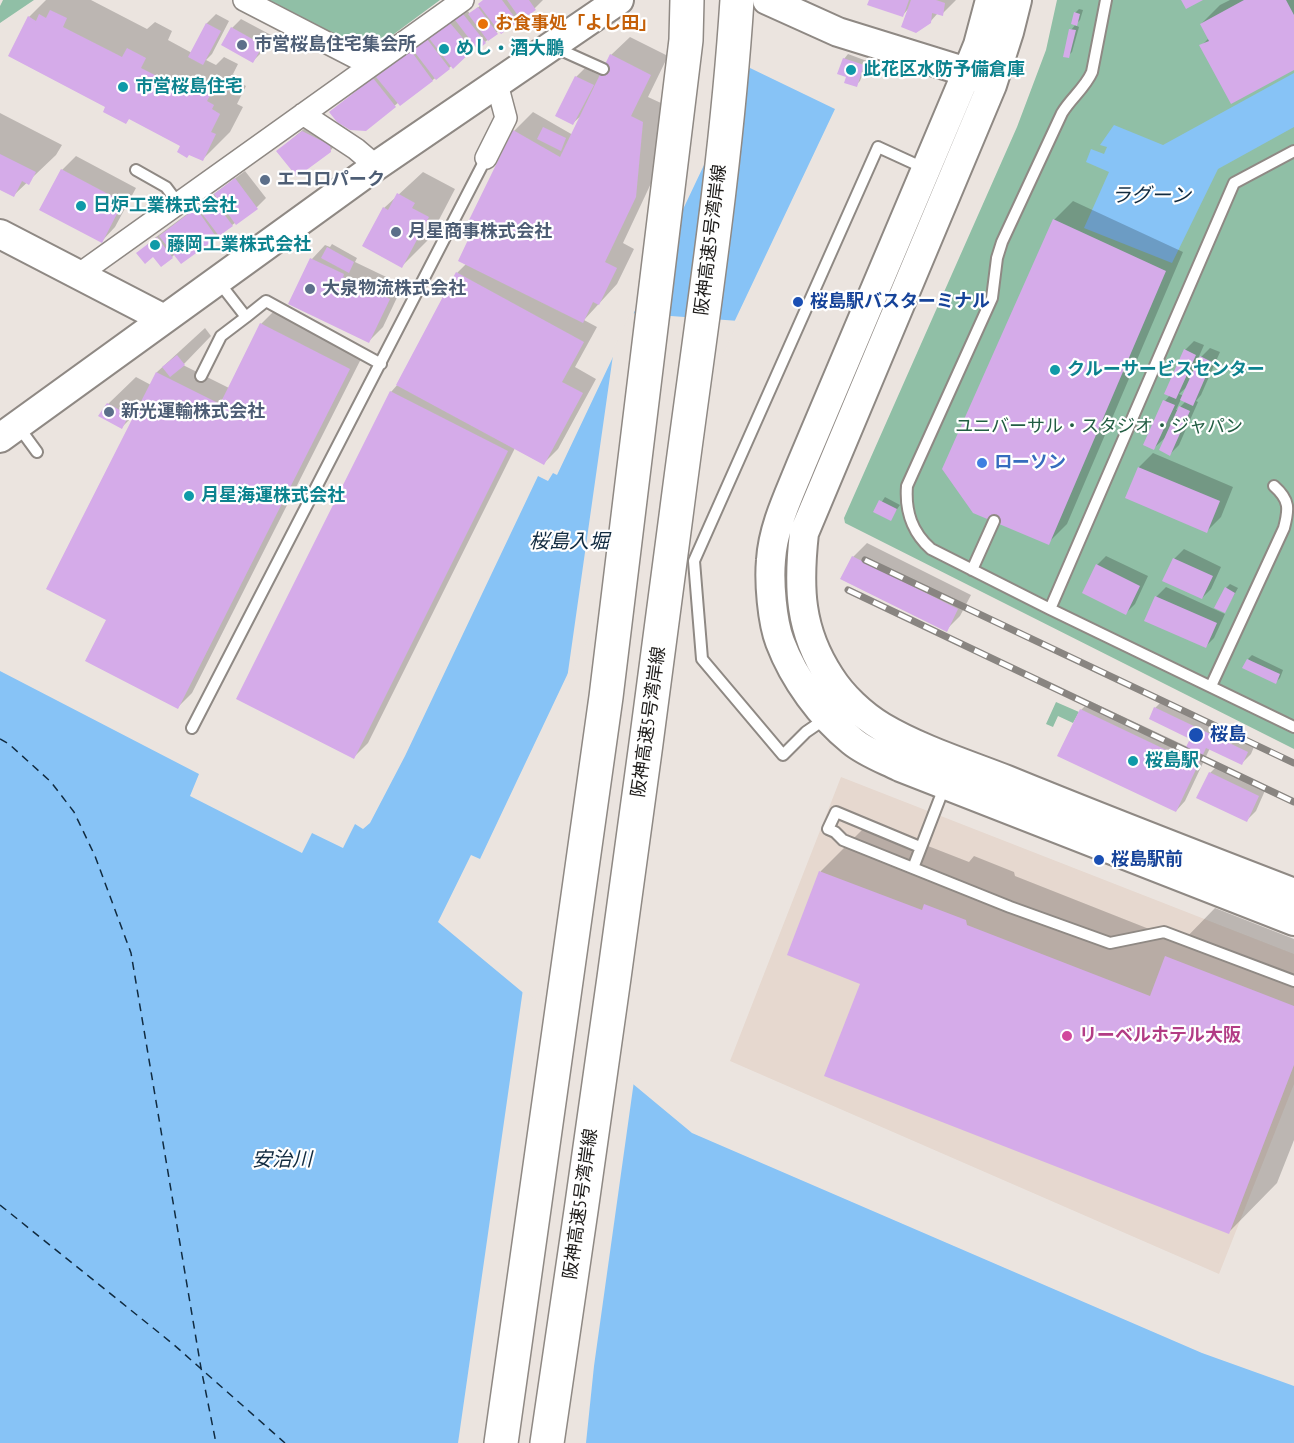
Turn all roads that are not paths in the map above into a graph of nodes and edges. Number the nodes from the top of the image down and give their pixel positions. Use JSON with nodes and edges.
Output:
{"nodes":[{"id":1,"x":244,"y":0,"type":"edge"},
{"id":2,"x":463,"y":0,"type":"edge"},
{"id":3,"x":619,"y":0,"type":"edge"},
{"id":4,"x":687,"y":0,"type":"edge"},
{"id":5,"x":737,"y":0,"type":"edge"},
{"id":6,"x":767,"y":0,"type":"edge"},
{"id":7,"x":990,"y":0,"type":"edge"},
{"id":8,"x":1017,"y":0,"type":"edge"},
{"id":9,"x":1106,"y":0,"type":"edge"},
{"id":10,"x":552,"y":46,"type":"junction"},
{"id":11,"x":370,"y":65,"type":"junction"},
{"id":12,"x":603,"y":69,"type":"dead end"},
{"id":13,"x":967,"y":72,"type":"junction"},
{"id":14,"x":496,"y":84,"type":"junction"},
{"id":15,"x":992,"y":85,"type":"junction"},
{"id":16,"x":303,"y":114,"type":"junction"},
{"id":17,"x":1294,"y":151,"type":"edge"},
{"id":18,"x":486,"y":158,"type":"joint"},
{"id":19,"x":376,"y":166,"type":"junction"},
{"id":20,"x":927,"y":169,"type":"junction"},
{"id":21,"x":136,"y":170,"type":"dead end"},
{"id":22,"x":178,"y":203,"type":"junction"},
{"id":23,"x":0,"y":234,"type":"edge"},
{"id":24,"x":78,"y":274,"type":"junction"},
{"id":25,"x":218,"y":281,"type":"junction"},
{"id":26,"x":246,"y":317,"type":"junction"},
{"id":27,"x":164,"y":319,"type":"junction"},
{"id":28,"x":381,"y":364,"type":"junction"},
{"id":29,"x":201,"y":376,"type":"dead end"},
{"id":30,"x":9,"y":432,"type":"edge"},
{"id":31,"x":37,"y":452,"type":"dead end"},
{"id":32,"x":1274,"y":486,"type":"dead end"},
{"id":33,"x":994,"y":521,"type":"dead end"},
{"id":34,"x":972,"y":570,"type":"junction"},
{"id":35,"x":1050,"y":609,"type":"junction"},
{"id":36,"x":1211,"y":686,"type":"junction"},
{"id":37,"x":827,"y":717,"type":"junction"},
{"id":38,"x":1294,"y":727,"type":"edge"},
{"id":39,"x":192,"y":728,"type":"dead end"},
{"id":40,"x":945,"y":784,"type":"junction"},
{"id":41,"x":920,"y":848,"type":"junction"},
{"id":42,"x":913,"y":868,"type":"junction"},
{"id":43,"x":1294,"y":893,"type":"edge"},
{"id":44,"x":1294,"y":921,"type":"edge"},
{"id":45,"x":1294,"y":981,"type":"edge"},
{"id":46,"x":548,"y":1438,"type":"edge"},
{"id":47,"x":501,"y":1443,"type":"edge"}],
"edges":[{"from":1,"to":11,"type":"street"},
{"from":2,"to":11,"type":"street"},
{"from":3,"to":10,"type":"street"},
{"from":4,"to":47,"type":"highway"},
{"from":5,"to":46,"type":"highway","name":"阪神高速5号湾岸線"},
{"from":6,"to":13,"type":"street"},
{"from":7,"to":13,"type":"street"},
{"from":8,"to":15,"type":"street"},
{"from":9,"to":34,"type":"lane"},
{"from":10,"to":12,"type":"lane"},
{"from":10,"to":14,"type":"street"},
{"from":11,"to":16,"type":"street"},
{"from":13,"to":15,"type":"street"},
{"from":13,"to":20,"type":"street"},
{"from":14,"to":18,"type":"street"},
{"from":14,"to":19,"type":"street"},
{"from":15,"to":43,"type":"street"},
{"from":16,"to":19,"type":"street"},
{"from":16,"to":22,"type":"street"},
{"from":17,"to":35,"type":"lane"},
{"from":18,"to":28,"type":"lane"},
{"from":19,"to":25,"type":"street"},
{"from":20,"to":37,"type":"street"},
{"from":20,"to":37,"type":"lane"},
{"from":21,"to":22,"type":"lane"},
{"from":22,"to":24,"type":"street"},
{"from":23,"to":24,"type":"street"},
{"from":24,"to":27,"type":"street"},
{"from":25,"to":26,"type":"lane"},
{"from":25,"to":27,"type":"street"},
{"from":26,"to":28,"type":"lane"},
{"from":26,"to":29,"type":"lane"},
{"from":27,"to":30,"type":"street"},
{"from":28,"to":39,"type":"lane"},
{"from":30,"to":31,"type":"lane"},
{"from":32,"to":36,"type":"lane"},
{"from":33,"to":34,"type":"lane"},
{"from":34,"to":35,"type":"lane"},
{"from":35,"to":36,"type":"lane"},
{"from":36,"to":38,"type":"lane"},
{"from":37,"to":40,"type":"street"},
{"from":40,"to":41,"type":"lane"},
{"from":40,"to":44,"type":"street"},
{"from":41,"to":42,"type":"lane"},
{"from":41,"to":42,"type":"lane"},
{"from":42,"to":45,"type":"lane"}]}
